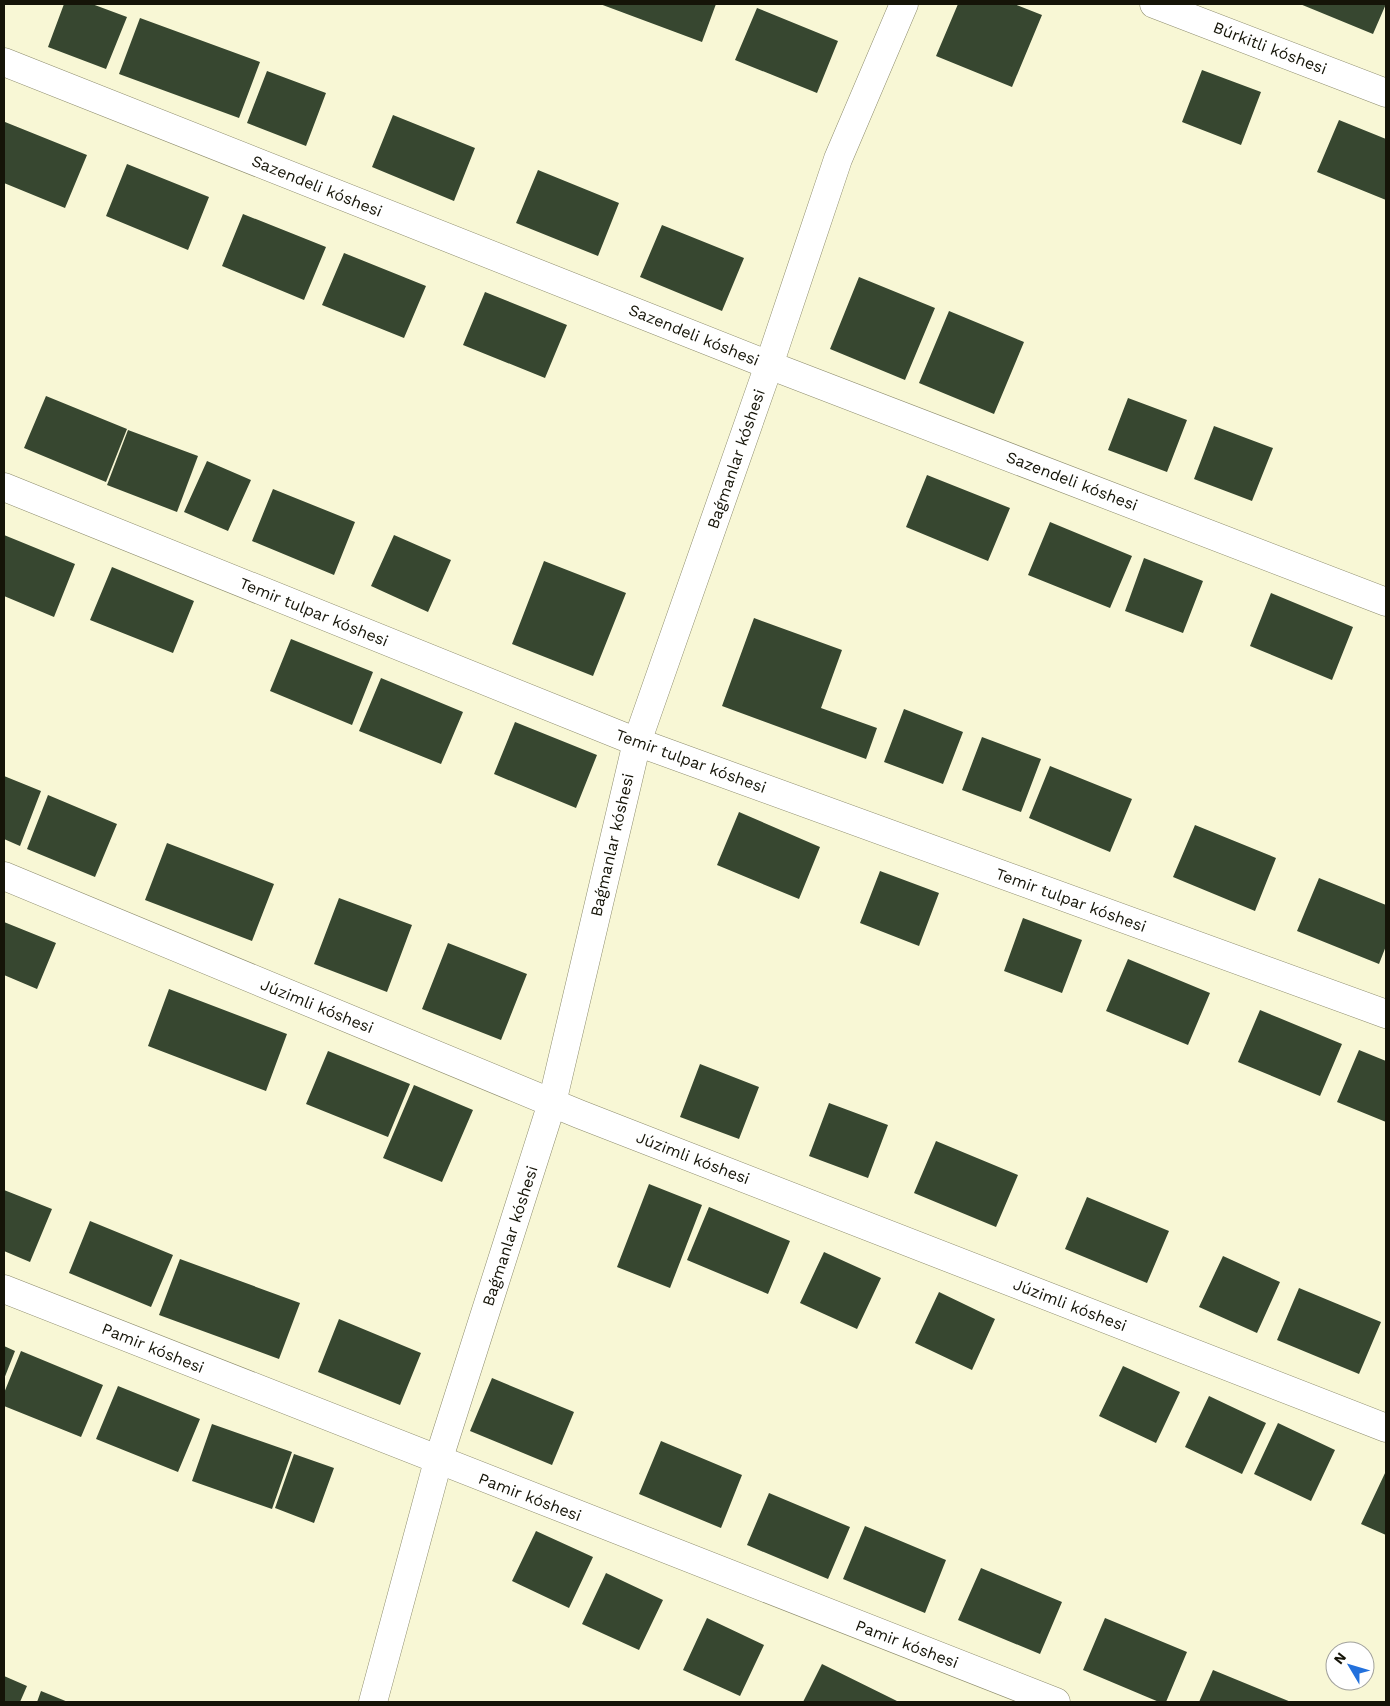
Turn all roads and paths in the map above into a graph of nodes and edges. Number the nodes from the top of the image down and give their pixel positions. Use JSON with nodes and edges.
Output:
{"nodes":[{"id":1,"x":902,"y":4,"type":"edge"},
{"id":2,"x":1154,"y":4,"type":"edge"},
{"id":3,"x":4,"y":62,"type":"edge"},
{"id":4,"x":1386,"y":93,"type":"edge"},
{"id":5,"x":769,"y":365,"type":"junction"},
{"id":6,"x":4,"y":487,"type":"edge"},
{"id":7,"x":1386,"y":602,"type":"edge"},
{"id":8,"x":637,"y":742,"type":"junction"},
{"id":9,"x":4,"y":876,"type":"edge"},
{"id":10,"x":1386,"y":1014,"type":"edge"},
{"id":11,"x":552,"y":1103,"type":"junction"},
{"id":12,"x":4,"y":1289,"type":"edge"},
{"id":13,"x":1386,"y":1428,"type":"edge"},
{"id":14,"x":438,"y":1461,"type":"junction"},
{"id":15,"x":373,"y":1702,"type":"edge"},
{"id":16,"x":1056,"y":1702,"type":"edge"}],
"edges":[{"from":1,"to":5,"type":"street","name":"Baǵmanlar kóshesi"},
{"from":2,"to":4,"type":"street","name":"Búrkitli kóshesi"},
{"from":3,"to":5,"type":"street","name":"Sazendeli kóshesi"},
{"from":5,"to":7,"type":"street","name":"Sazendeli kóshesi"},
{"from":5,"to":8,"type":"street","name":"Baǵmanlar kóshesi"},
{"from":6,"to":8,"type":"street","name":"Temir tulpar kóshesi"},
{"from":8,"to":10,"type":"street","name":"Temir tulpar kóshesi"},
{"from":8,"to":11,"type":"street","name":"Baǵmanlar kóshesi"},
{"from":9,"to":11,"type":"street","name":"Júzimli kóshesi"},
{"from":11,"to":13,"type":"street","name":"Júzimli kóshesi"},
{"from":11,"to":14,"type":"street","name":"Baǵmanlar kóshesi"},
{"from":12,"to":14,"type":"street","name":"Pamir kóshesi"},
{"from":14,"to":15,"type":"street","name":"Baǵmanlar kóshesi"},
{"from":14,"to":16,"type":"street","name":"Pamir kóshesi"}]}
